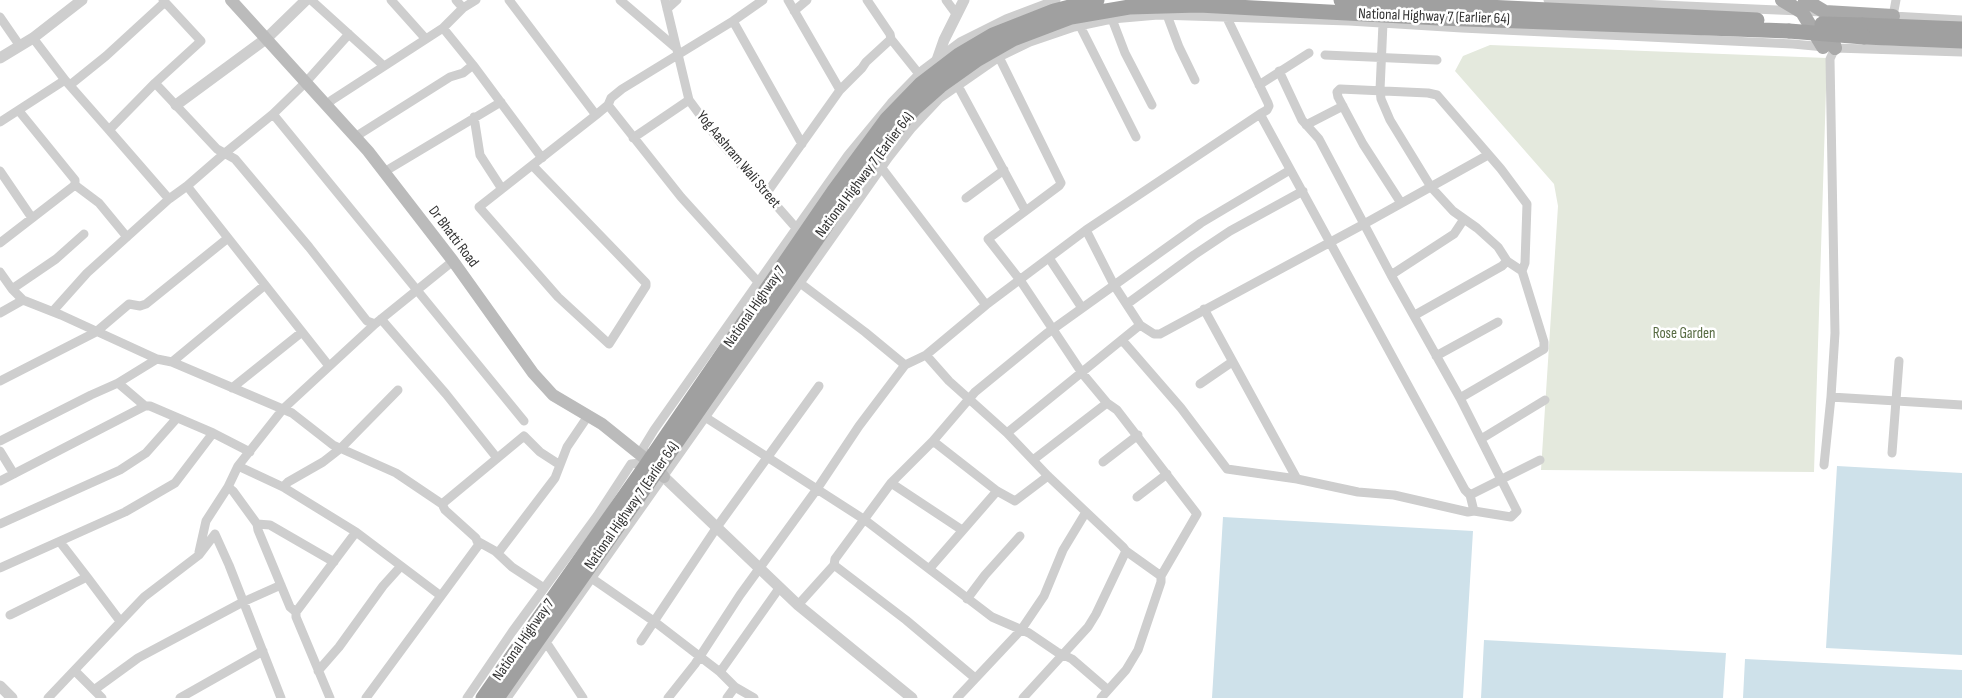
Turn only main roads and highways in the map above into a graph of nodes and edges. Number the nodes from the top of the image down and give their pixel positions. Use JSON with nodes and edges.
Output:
{"nodes":[{"id":1,"x":231,"y":0,"type":"edge"},
{"id":2,"x":1097,"y":0,"type":"edge"},
{"id":3,"x":1341,"y":0,"type":"edge"},
{"id":4,"x":1782,"y":0,"type":"edge"},
{"id":5,"x":1825,"y":12,"type":"junction"},
{"id":6,"x":1797,"y":16,"type":"edge"},
{"id":7,"x":1893,"y":16,"type":"road end"},
{"id":8,"x":1962,"y":29,"type":"edge"},
{"id":9,"x":1863,"y":31,"type":"junction"},
{"id":10,"x":1962,"y":41,"type":"edge"},
{"id":11,"x":657,"y":469,"type":"junction"},
{"id":12,"x":483,"y":698,"type":"edge"},
{"id":13,"x":497,"y":698,"type":"edge"}],
"edges":[{"from":1,"to":11,"type":"main road","name":"Dr Bhatti Road"},
{"from":2,"to":11,"type":"highway","name":"National Highway 7"},
{"from":3,"to":6,"type":"highway","name":"National Highway 7 (Earlier 64)"},
{"from":4,"to":6,"type":"main road"},
{"from":5,"to":6,"type":"main road"},
{"from":5,"to":6,"type":"main road"},
{"from":5,"to":7,"type":"main road"},
{"from":6,"to":9,"type":"highway","name":"National Highway 7 (Earlier 64)","bridge":true},
{"from":6,"to":11,"type":"highway","name":"National Highway 7 (Earlier 64)"},
{"from":8,"to":9,"type":"highway"},
{"from":9,"to":10,"type":"highway"},
{"from":11,"to":12,"type":"highway","name":"National Highway 7"},
{"from":11,"to":13,"type":"highway","name":"National Highway 7 (Earlier 64)"}]}
